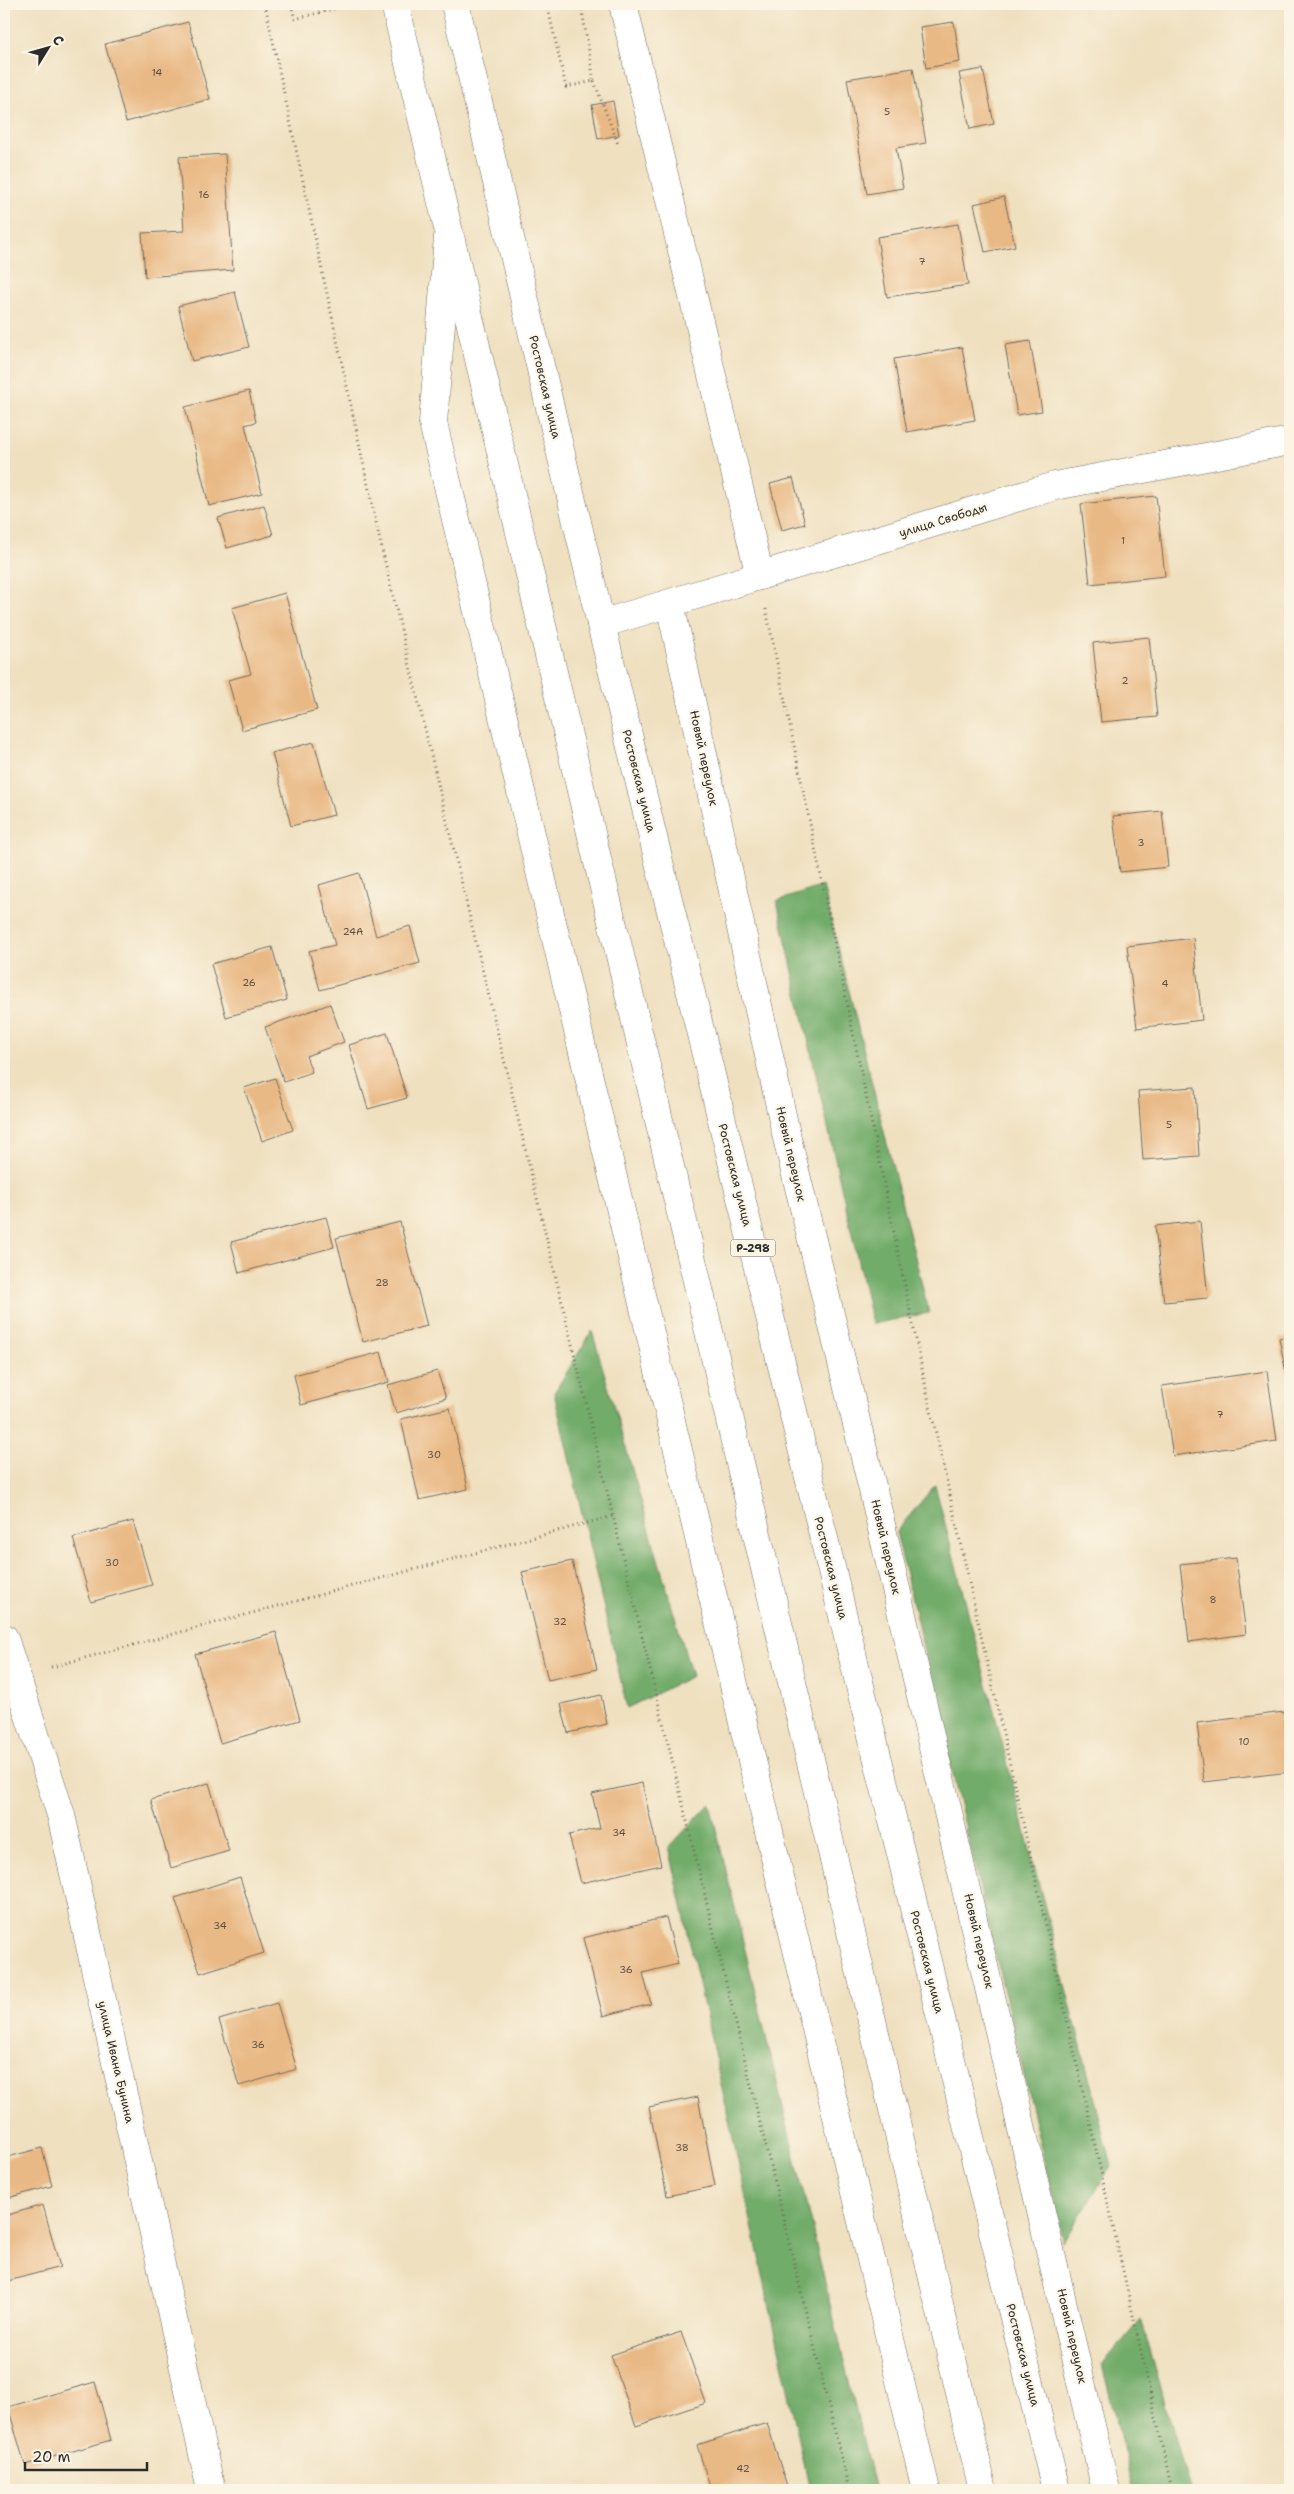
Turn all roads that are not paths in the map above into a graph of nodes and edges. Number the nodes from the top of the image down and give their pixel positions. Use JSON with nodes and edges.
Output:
{"nodes":[{"id":1,"x":395,"y":4,"type":"edge"},
{"id":2,"x":455,"y":4,"type":"edge"},
{"id":3,"x":623,"y":4,"type":"edge"},
{"id":4,"x":448,"y":233,"type":"junction"},
{"id":5,"x":1290,"y":441,"type":"edge"},
{"id":6,"x":760,"y":576,"type":"junction"},
{"id":7,"x":670,"y":604,"type":"junction"},
{"id":8,"x":601,"y":624,"type":"junction"},
{"id":9,"x":4,"y":1638,"type":"edge"},
{"id":10,"x":211,"y":2490,"type":"edge"},
{"id":11,"x":926,"y":2490,"type":"edge"},
{"id":12,"x":983,"y":2490,"type":"edge"},
{"id":13,"x":1056,"y":2490,"type":"edge"},
{"id":14,"x":1106,"y":2490,"type":"edge"}],
"edges":[{"from":1,"to":4,"type":"main road"},
{"from":2,"to":8,"type":"main road","name":"Ростовская улица","number":"Р-298"},
{"from":3,"to":6,"type":"main road"},
{"from":4,"to":11,"type":"main road"},
{"from":4,"to":12,"type":"main road"},
{"from":5,"to":6,"type":"main road","name":"улица Свободы"},
{"from":6,"to":7,"type":"main road","name":"улица Свободы"},
{"from":7,"to":8,"type":"main road","name":"улица Свободы"},
{"from":7,"to":14,"type":"main road","name":"Новый переулок"},
{"from":8,"to":13,"type":"main road","name":"Ростовская улица","number":"Р-298"},
{"from":9,"to":10,"type":"main road","name":"улица Ивана Бунина"}]}
